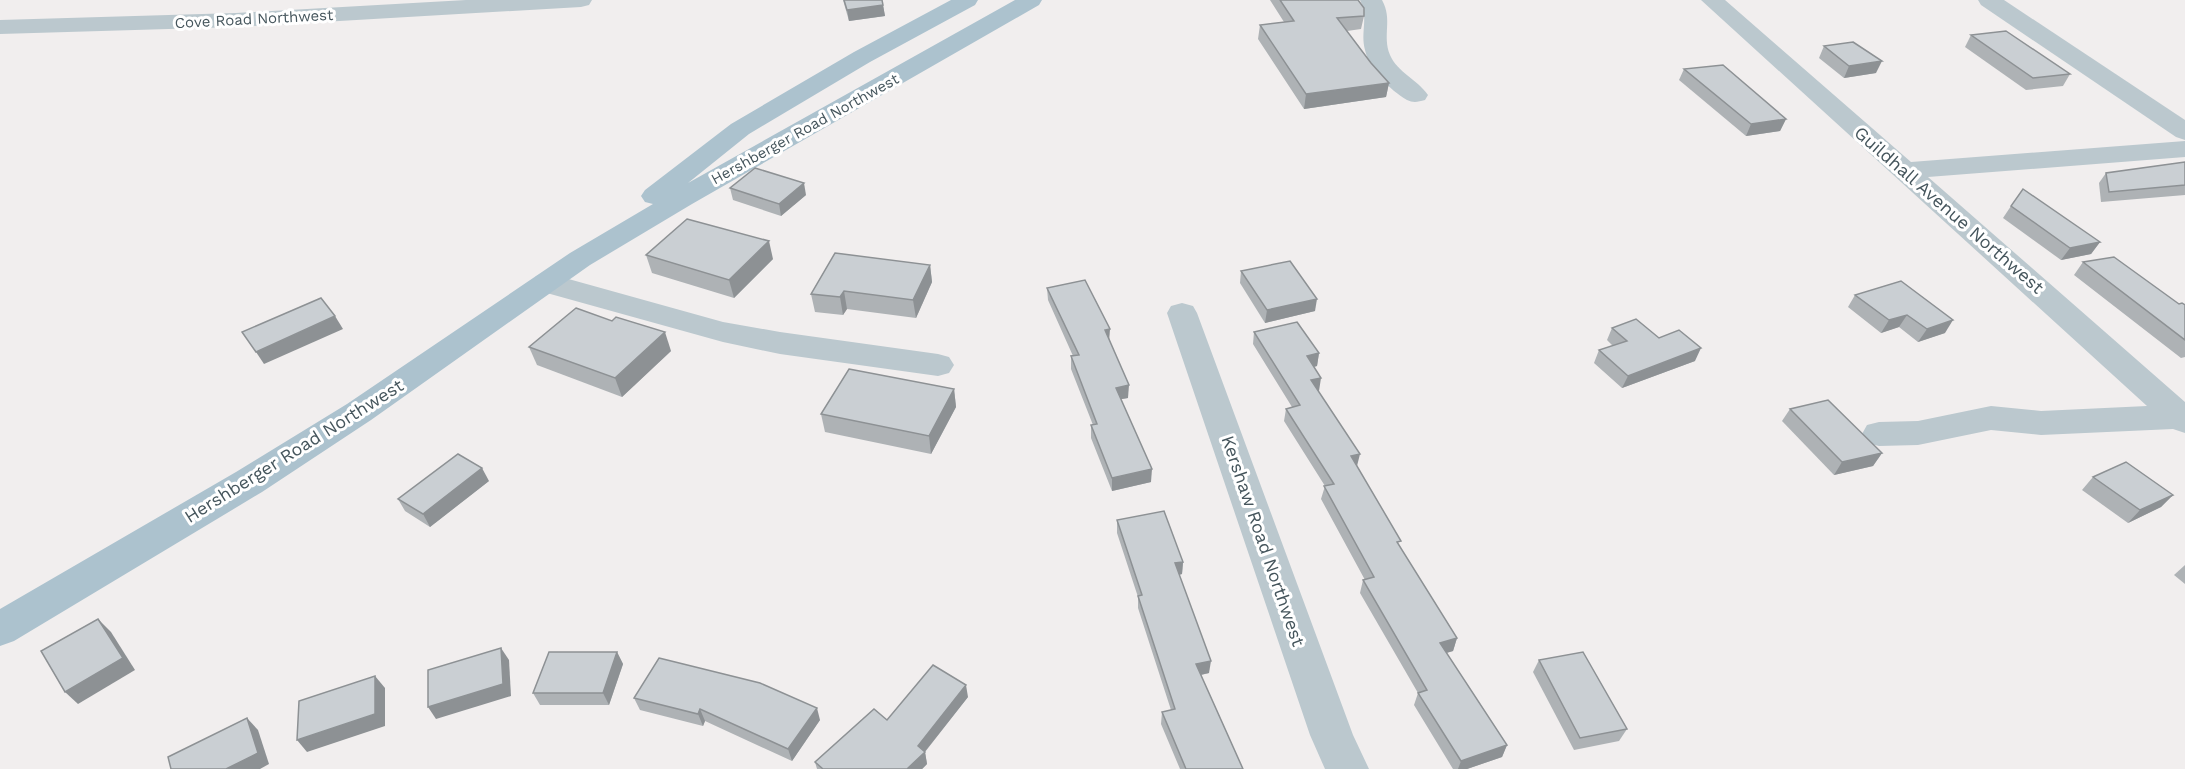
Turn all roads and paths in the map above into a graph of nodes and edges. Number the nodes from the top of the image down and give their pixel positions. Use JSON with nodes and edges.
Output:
{"nodes":[{"id":1,"x":580,"y":0,"type":"edge"},
{"id":2,"x":1031,"y":0,"type":"edge"},
{"id":3,"x":1371,"y":0,"type":"edge"},
{"id":4,"x":1713,"y":0,"type":"edge"},
{"id":5,"x":1989,"y":0,"type":"edge"},
{"id":6,"x":955,"y":4,"type":"edge"},
{"id":7,"x":0,"y":27,"type":"edge"},
{"id":8,"x":1416,"y":95,"type":"dead end"},
{"id":9,"x":2185,"y":132,"type":"edge"},
{"id":10,"x":2185,"y":149,"type":"edge"},
{"id":11,"x":1904,"y":171,"type":"junction"},
{"id":12,"x":580,"y":259,"type":"junction"},
{"id":13,"x":547,"y":283,"type":"junction"},
{"id":14,"x":1182,"y":313,"type":"dead end"},
{"id":15,"x":938,"y":365,"type":"dead end"},
{"id":16,"x":2182,"y":419,"type":"edge"},
{"id":17,"x":1879,"y":434,"type":"dead end"},
{"id":18,"x":0,"y":629,"type":"edge"},
{"id":19,"x":1347,"y":769,"type":"edge"}],
"edges":[{"from":1,"to":7,"type":"street","name":"Cove Road Northwest"},
{"from":2,"to":12,"type":"main road","name":"Hershberger Road Northwest"},
{"from":3,"to":8,"type":"street"},
{"from":4,"to":11,"type":"street","name":"Guildhall Avenue Northwest"},
{"from":5,"to":9,"type":"street"},
{"from":6,"to":12,"type":"main road","name":"Hershberger Road Northwest"},
{"from":10,"to":11,"type":"street"},
{"from":11,"to":16,"type":"street","name":"Guildhall Avenue Northwest"},
{"from":12,"to":13,"type":"main road","name":"Hershberger Road Northwest"},
{"from":13,"to":15,"type":"street"},
{"from":13,"to":18,"type":"main road","name":"Hershberger Road Northwest"},
{"from":14,"to":19,"type":"street","name":"Kershaw Road Northwest"},
{"from":16,"to":17,"type":"street"}]}
